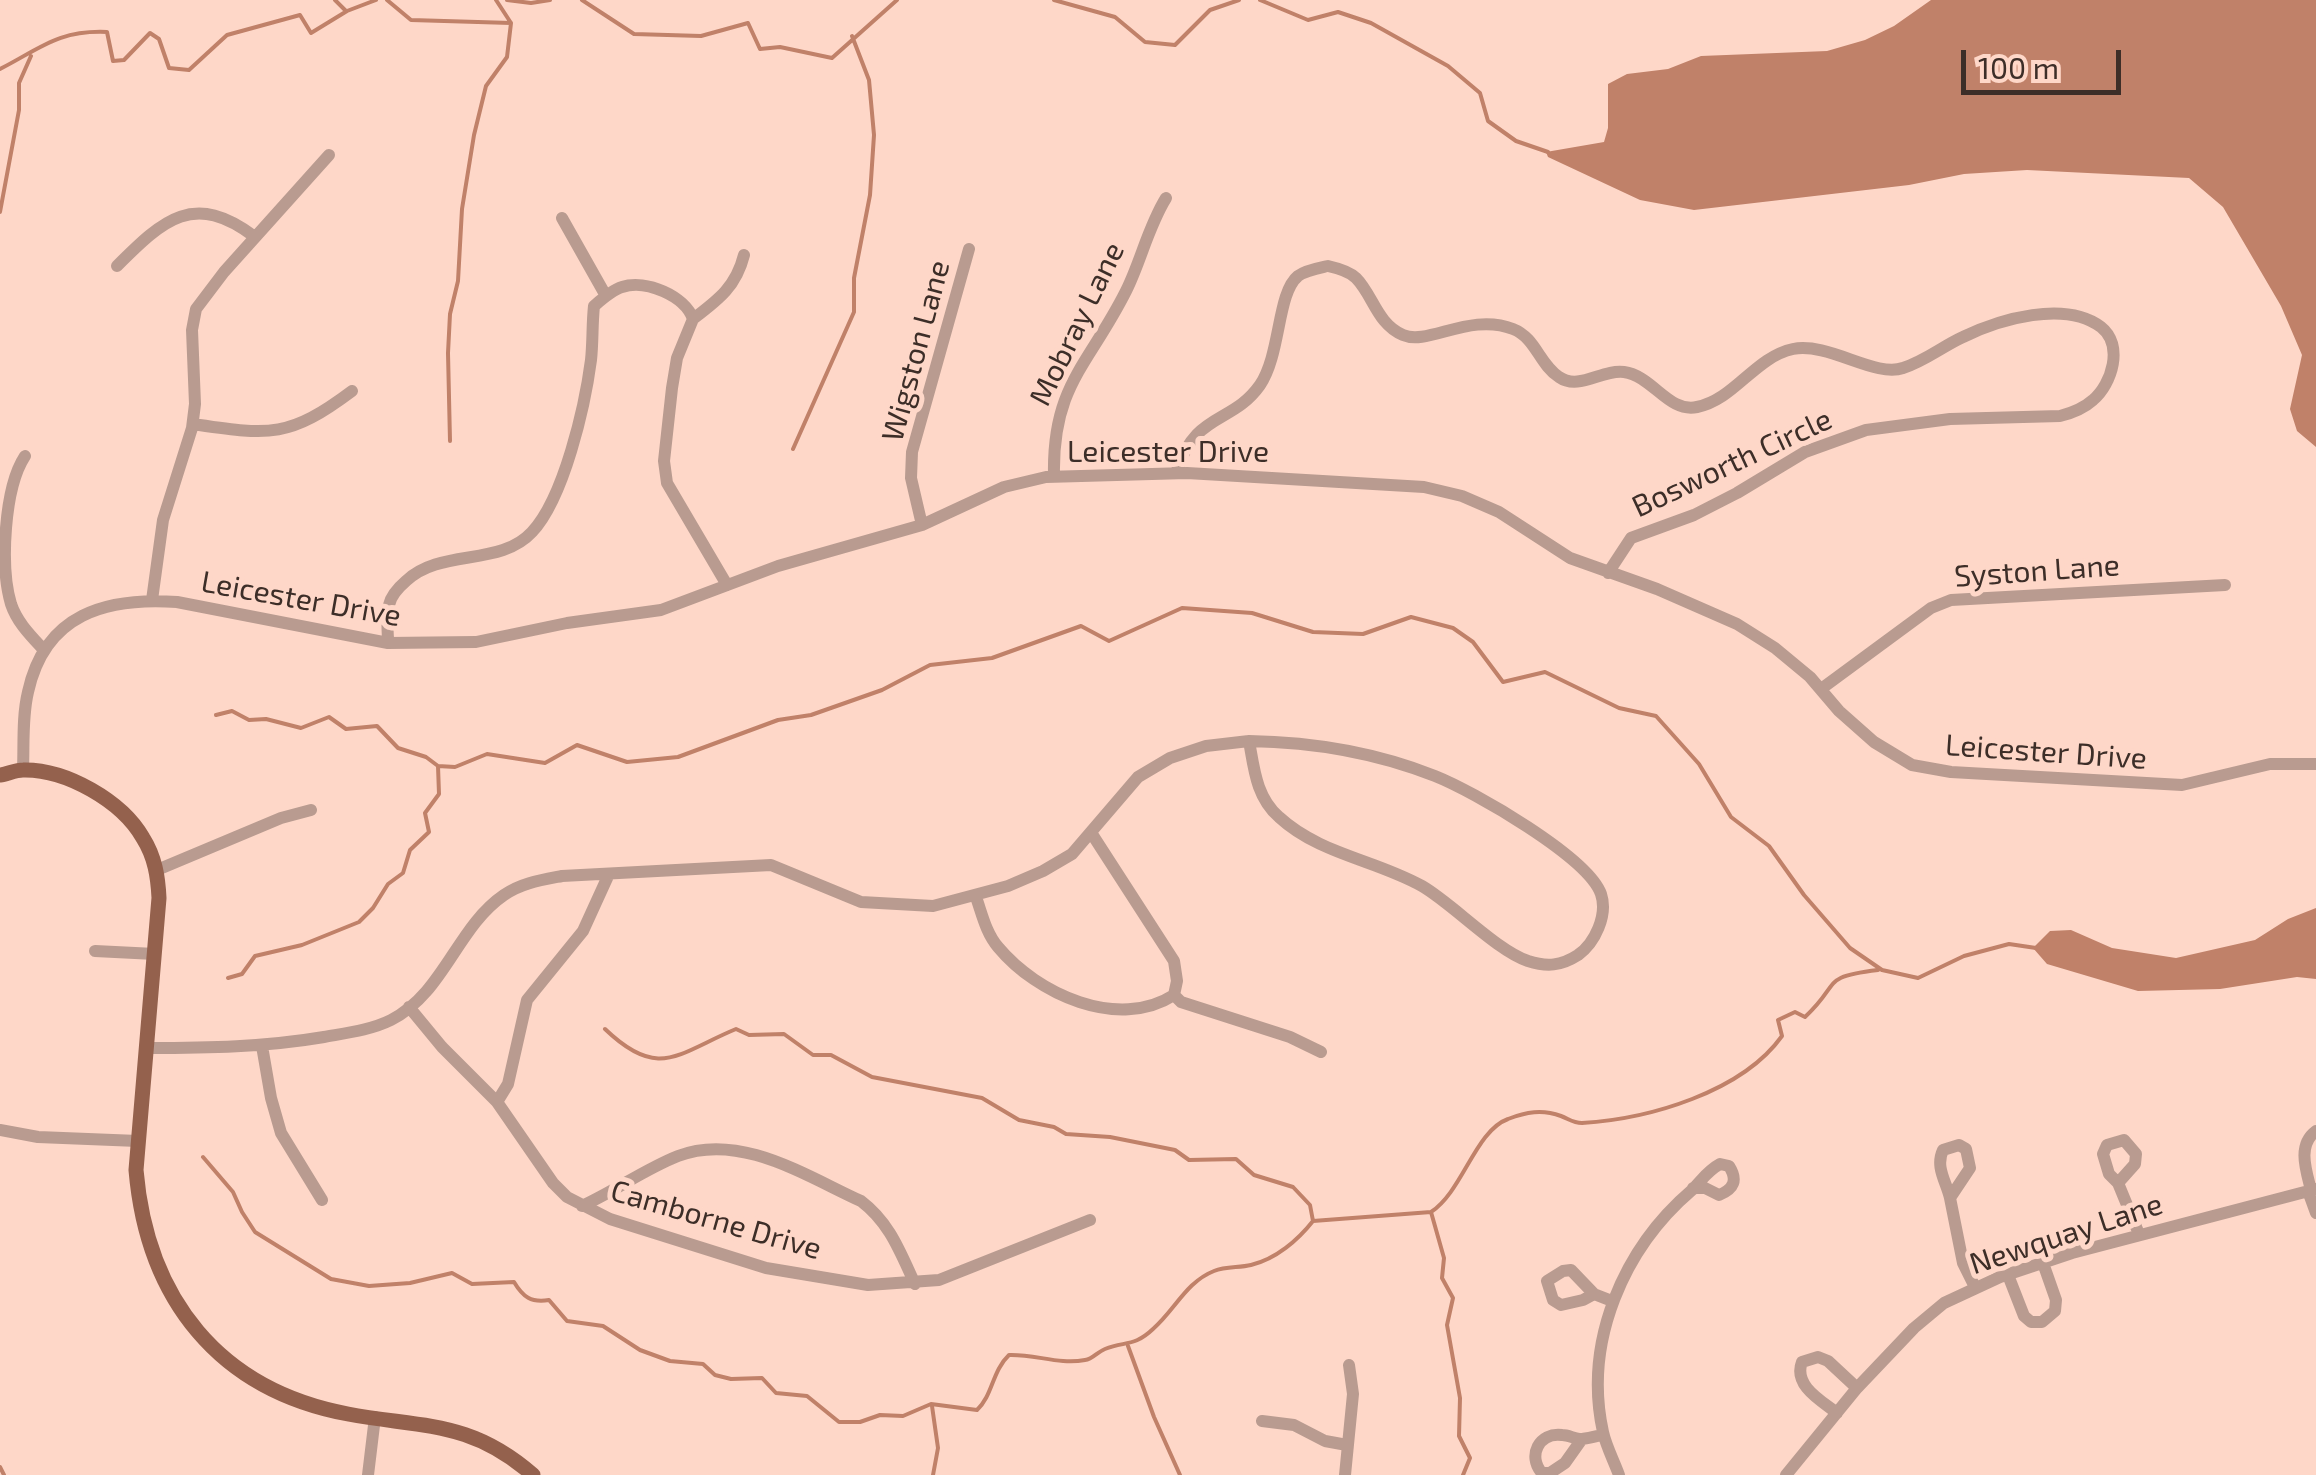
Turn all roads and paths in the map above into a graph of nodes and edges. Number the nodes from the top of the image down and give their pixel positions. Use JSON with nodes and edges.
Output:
{"nodes":[{"id":1,"x":329,"y":155,"type":"dead end"},
{"id":2,"x":1166,"y":198,"type":"dead end"},
{"id":3,"x":562,"y":218,"type":"dead end"},
{"id":4,"x":255,"y":237,"type":"junction"},
{"id":5,"x":969,"y":250,"type":"dead end"},
{"id":6,"x":744,"y":255,"type":"dead end"},
{"id":7,"x":117,"y":266,"type":"dead end"},
{"id":8,"x":606,"y":296,"type":"junction"},
{"id":9,"x":694,"y":319,"type":"junction"},
{"id":10,"x":352,"y":391,"type":"dead end"},
{"id":11,"x":192,"y":424,"type":"junction"},
{"id":12,"x":25,"y":456,"type":"dead end"},
{"id":13,"x":1176,"y":472,"type":"junction"},
{"id":14,"x":1054,"y":476,"type":"junction"},
{"id":15,"x":922,"y":525,"type":"junction"},
{"id":16,"x":1608,"y":573,"type":"junction"},
{"id":17,"x":2226,"y":585,"type":"dead end"},
{"id":18,"x":727,"y":586,"type":"junction"},
{"id":19,"x":152,"y":600,"type":"junction"},
{"id":20,"x":388,"y":643,"type":"junction"},
{"id":21,"x":43,"y":649,"type":"junction"},
{"id":22,"x":1821,"y":689,"type":"junction"},
{"id":23,"x":1249,"y":741,"type":"junction"},
{"id":24,"x":2316,"y":764,"type":"edge"},
{"id":25,"x":24,"y":770,"type":"junction"},
{"id":26,"x":0,"y":775,"type":"edge"},
{"id":27,"x":311,"y":810,"type":"dead end"},
{"id":28,"x":1092,"y":834,"type":"junction"},
{"id":29,"x":157,"y":870,"type":"junction"},
{"id":30,"x":608,"y":874,"type":"junction"},
{"id":31,"x":976,"y":897,"type":"junction"},
{"id":32,"x":95,"y":951,"type":"dead end"},
{"id":33,"x":155,"y":954,"type":"junction"},
{"id":34,"x":1174,"y":995,"type":"junction"},
{"id":35,"x":409,"y":1007,"type":"junction"},
{"id":36,"x":262,"y":1046,"type":"junction"},
{"id":37,"x":148,"y":1048,"type":"junction"},
{"id":38,"x":1321,"y":1052,"type":"dead end"},
{"id":39,"x":497,"y":1102,"type":"junction"},
{"id":40,"x":0,"y":1130,"type":"edge"},
{"id":41,"x":2316,"y":1131,"type":"edge"},
{"id":42,"x":138,"y":1141,"type":"junction"},
{"id":43,"x":2118,"y":1183,"type":"dead end"},
{"id":44,"x":1693,"y":1188,"type":"dead end"},
{"id":45,"x":2312,"y":1190,"type":"edge"},
{"id":46,"x":1950,"y":1198,"type":"dead end"},
{"id":47,"x":322,"y":1200,"type":"dead end"},
{"id":48,"x":582,"y":1206,"type":"junction"},
{"id":49,"x":2316,"y":1213,"type":"edge"},
{"id":50,"x":1090,"y":1220,"type":"dead end"},
{"id":51,"x":2139,"y":1234,"type":"junction"},
{"id":52,"x":2043,"y":1263,"type":"junction"},
{"id":53,"x":2008,"y":1274,"type":"junction"},
{"id":54,"x":914,"y":1284,"type":"junction"},
{"id":55,"x":1975,"y":1287,"type":"junction"},
{"id":56,"x":1594,"y":1294,"type":"dead end"},
{"id":57,"x":1612,"y":1301,"type":"junction"},
{"id":58,"x":1349,"y":1365,"type":"dead end"},
{"id":59,"x":1857,"y":1388,"type":"junction"},
{"id":60,"x":1837,"y":1412,"type":"junction"},
{"id":61,"x":376,"y":1417,"type":"junction"},
{"id":62,"x":1262,"y":1421,"type":"dead end"},
{"id":63,"x":1603,"y":1434,"type":"junction"},
{"id":64,"x":1582,"y":1439,"type":"dead end"},
{"id":65,"x":1347,"y":1444,"type":"junction"},
{"id":66,"x":368,"y":1475,"type":"edge"},
{"id":67,"x":533,"y":1475,"type":"edge"},
{"id":68,"x":1346,"y":1475,"type":"edge"},
{"id":69,"x":1619,"y":1475,"type":"edge"},
{"id":70,"x":1786,"y":1475,"type":"edge"}],
"edges":[{"from":1,"to":4,"type":"street"},
{"from":2,"to":14,"type":"street","name":"Mobray Lane"},
{"from":3,"to":8,"type":"street"},
{"from":4,"to":7,"type":"street"},
{"from":4,"to":11,"type":"street"},
{"from":5,"to":15,"type":"street","name":"Wigston Lane"},
{"from":6,"to":9,"type":"street"},
{"from":8,"to":9,"type":"street"},
{"from":8,"to":20,"type":"street"},
{"from":9,"to":18,"type":"street"},
{"from":10,"to":11,"type":"street"},
{"from":11,"to":19,"type":"street"},
{"from":12,"to":21,"type":"street"},
{"from":13,"to":14,"type":"street","name":"Leicester Drive"},
{"from":13,"to":16,"type":"street","name":"Leicester Drive"},
{"from":13,"to":16,"type":"street","name":"Bosworth Circle"},
{"from":14,"to":15,"type":"street","name":"Leicester Drive"},
{"from":15,"to":18,"type":"street","name":"Leicester Drive"},
{"from":16,"to":22,"type":"street","name":"Leicester Drive"},
{"from":17,"to":22,"type":"street","name":"Syston Lane"},
{"from":18,"to":20,"type":"street","name":"Leicester Drive"},
{"from":19,"to":20,"type":"street","name":"Leicester Drive"},
{"from":19,"to":21,"type":"street","name":"Leicester Drive"},
{"from":21,"to":25,"type":"street"},
{"from":22,"to":24,"type":"street","name":"Leicester Drive"},
{"from":23,"to":23,"type":"street"},
{"from":23,"to":28,"type":"street"},
{"from":25,"to":26,"type":"main road"},
{"from":25,"to":29,"type":"main road"},
{"from":27,"to":29,"type":"street"},
{"from":28,"to":31,"type":"street"},
{"from":28,"to":34,"type":"street"},
{"from":29,"to":33,"type":"main road"},
{"from":30,"to":31,"type":"street"},
{"from":30,"to":35,"type":"street"},
{"from":30,"to":39,"type":"street"},
{"from":31,"to":34,"type":"street"},
{"from":32,"to":33,"type":"street"},
{"from":33,"to":37,"type":"main road"},
{"from":34,"to":38,"type":"street"},
{"from":35,"to":36,"type":"street"},
{"from":35,"to":39,"type":"street","name":"Camborne Drive"},
{"from":36,"to":37,"type":"street"},
{"from":36,"to":47,"type":"street"},
{"from":37,"to":42,"type":"main road"},
{"from":39,"to":48,"type":"street","name":"Camborne Drive"},
{"from":40,"to":42,"type":"street"},
{"from":41,"to":45,"type":"street"},
{"from":42,"to":61,"type":"main road"},
{"from":43,"to":51,"type":"street"},
{"from":44,"to":57,"type":"street"},
{"from":45,"to":49,"type":"street"},
{"from":45,"to":51,"type":"street","name":"Newquay Lane"},
{"from":46,"to":55,"type":"street"},
{"from":48,"to":54,"type":"street","name":"Camborne Drive"},
{"from":48,"to":54,"type":"street"},
{"from":50,"to":54,"type":"street","name":"Camborne Drive"},
{"from":51,"to":52,"type":"street","name":"Newquay Lane"},
{"from":52,"to":53,"type":"street","name":"Newquay Lane"},
{"from":52,"to":53,"type":"street"},
{"from":53,"to":55,"type":"street","name":"Newquay Lane"},
{"from":55,"to":59,"type":"street","name":"Newquay Lane"},
{"from":56,"to":57,"type":"street"},
{"from":57,"to":63,"type":"street"},
{"from":58,"to":65,"type":"street"},
{"from":59,"to":60,"type":"street","name":"Newquay Lane"},
{"from":59,"to":60,"type":"street"},
{"from":60,"to":70,"type":"street","name":"Newquay Lane"},
{"from":61,"to":66,"type":"street"},
{"from":61,"to":67,"type":"main road"},
{"from":62,"to":65,"type":"street"},
{"from":63,"to":64,"type":"street"},
{"from":63,"to":69,"type":"street"},
{"from":65,"to":68,"type":"street"}]}
